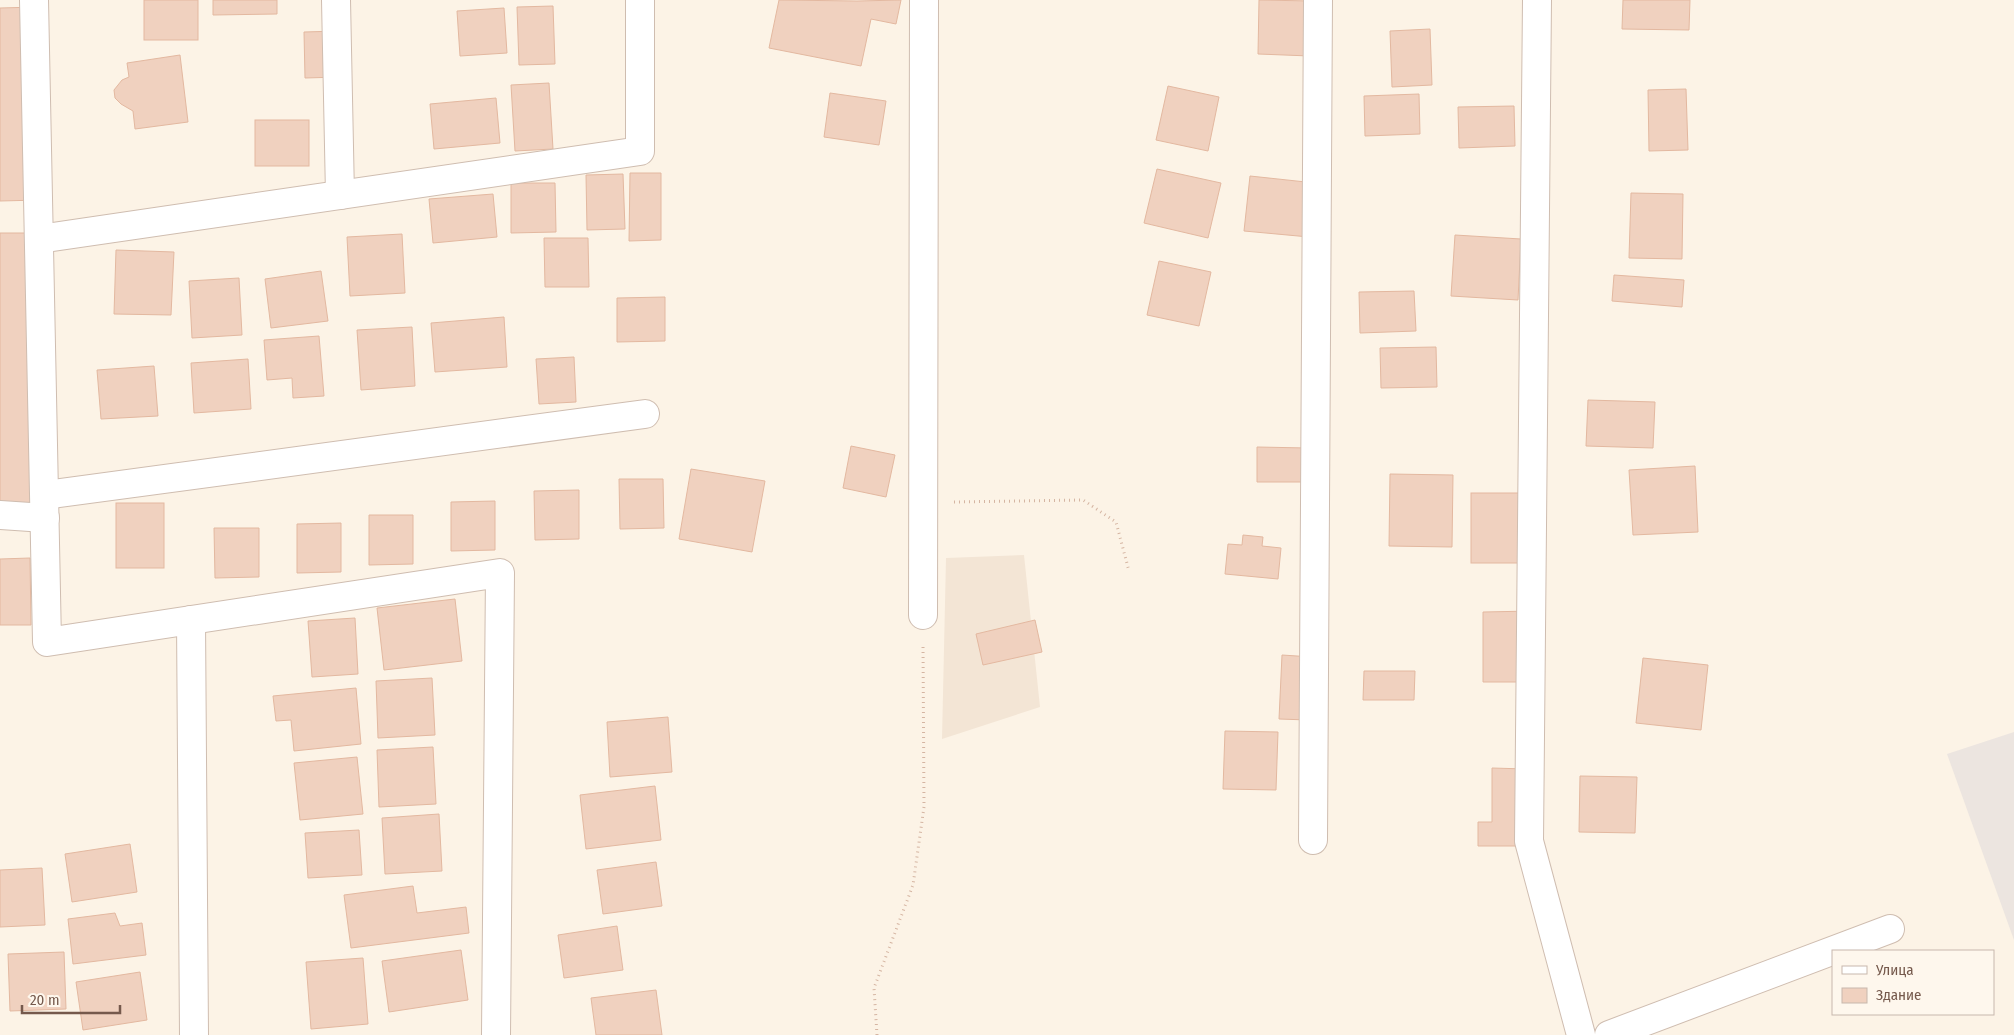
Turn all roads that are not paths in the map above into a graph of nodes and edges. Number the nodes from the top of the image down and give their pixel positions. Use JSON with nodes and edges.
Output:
{"nodes":[{"id":1,"x":34,"y":0,"type":"edge"},
{"id":2,"x":336,"y":0,"type":"edge"},
{"id":3,"x":640,"y":0,"type":"edge"},
{"id":4,"x":924,"y":0,"type":"edge"},
{"id":5,"x":1318,"y":0,"type":"edge"},
{"id":6,"x":1537,"y":0,"type":"edge"},
{"id":7,"x":340,"y":195,"type":"junction"},
{"id":8,"x":39,"y":239,"type":"junction"},
{"id":9,"x":645,"y":414,"type":"dead end"},
{"id":10,"x":45,"y":507,"type":"junction"},
{"id":11,"x":0,"y":515,"type":"edge"},
{"id":12,"x":923,"y":615,"type":"road end"},
{"id":13,"x":191,"y":620,"type":"junction"},
{"id":14,"x":1313,"y":840,"type":"dead end"},
{"id":15,"x":1890,"y":929,"type":"dead end"},
{"id":16,"x":1834,"y":950,"type":"edge"},
{"id":17,"x":1832,"y":951,"type":"edge"},
{"id":18,"x":194,"y":1035,"type":"edge"},
{"id":19,"x":496,"y":1035,"type":"edge"},
{"id":20,"x":1581,"y":1035,"type":"edge"},
{"id":21,"x":1609,"y":1035,"type":"edge"}],
"edges":[{"from":1,"to":8,"type":"street"},
{"from":2,"to":7,"type":"street"},
{"from":3,"to":7,"type":"street"},
{"from":4,"to":12,"type":"street"},
{"from":5,"to":14,"type":"street"},
{"from":6,"to":20,"type":"street"},
{"from":7,"to":8,"type":"street"},
{"from":8,"to":10,"type":"street"},
{"from":9,"to":10,"type":"street"},
{"from":10,"to":11,"type":"street"},
{"from":10,"to":13,"type":"street"},
{"from":13,"to":18,"type":"street"},
{"from":13,"to":19,"type":"street"},
{"from":15,"to":16,"type":"street"},
{"from":17,"to":21,"type":"street"}]}
